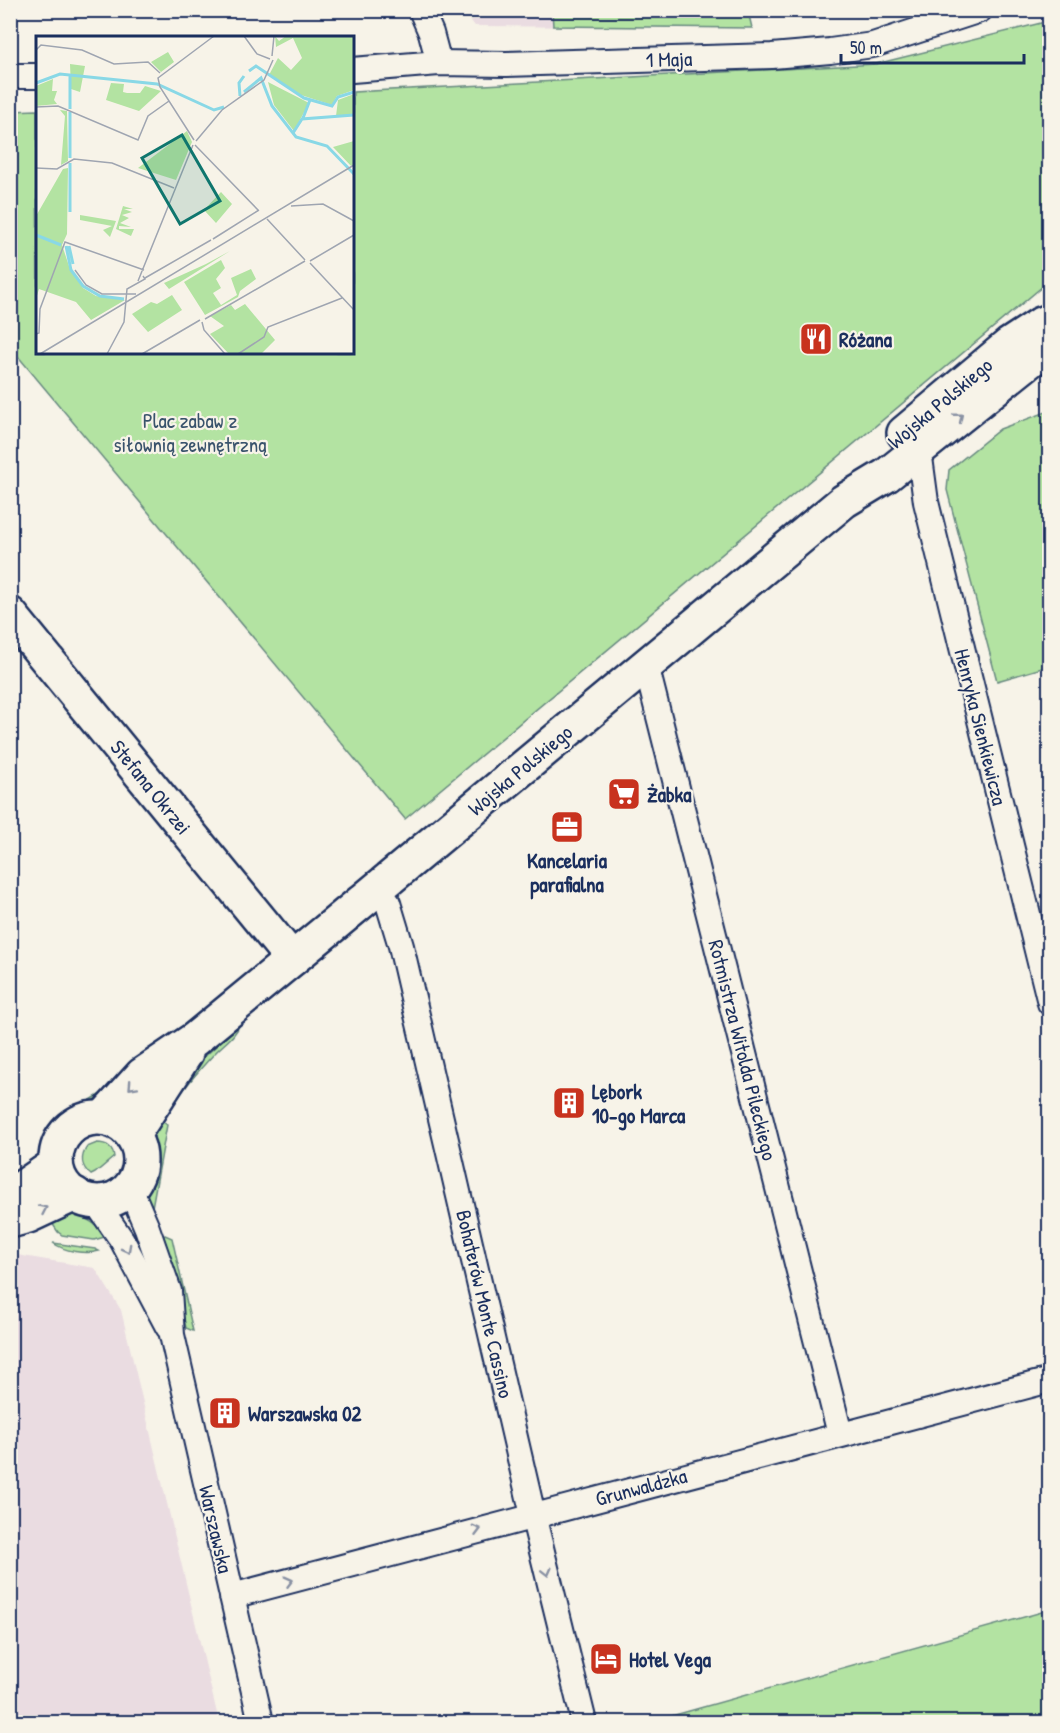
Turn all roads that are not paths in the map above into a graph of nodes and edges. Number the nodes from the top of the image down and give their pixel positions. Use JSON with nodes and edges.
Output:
{"nodes":[{"id":1,"x":422,"y":10,"type":"edge"},
{"id":2,"x":980,"y":10,"type":"edge"},
{"id":3,"x":439,"y":63,"type":"junction"},
{"id":4,"x":354,"y":70,"type":"edge"},
{"id":5,"x":36,"y":75,"type":"edge"},
{"id":6,"x":10,"y":76,"type":"edge"},
{"id":7,"x":1050,"y":321,"type":"edge"},
{"id":8,"x":1050,"y":349,"type":"edge"},
{"id":9,"x":919,"y":450,"type":"junction"},
{"id":10,"x":844,"y":501,"type":"junction"},
{"id":11,"x":10,"y":614,"type":"edge"},
{"id":12,"x":646,"y":665,"type":"junction"},
{"id":13,"x":377,"y":889,"type":"junction"},
{"id":14,"x":292,"y":959,"type":"junction"},
{"id":15,"x":1050,"y":1003,"type":"edge"},
{"id":16,"x":195,"y":1039,"type":"junction"},
{"id":17,"x":103,"y":1118,"type":"junction"},
{"id":18,"x":133,"y":1135,"type":"junction"},
{"id":19,"x":56,"y":1164,"type":"junction"},
{"id":20,"x":130,"y":1188,"type":"junction"},
{"id":21,"x":10,"y":1196,"type":"edge"},
{"id":22,"x":85,"y":1197,"type":"junction"},
{"id":23,"x":10,"y":1221,"type":"edge"},
{"id":24,"x":172,"y":1335,"type":"junction"},
{"id":25,"x":1050,"y":1380,"type":"edge"},
{"id":26,"x":840,"y":1434,"type":"junction"},
{"id":27,"x":533,"y":1515,"type":"junction"},
{"id":28,"x":232,"y":1596,"type":"junction"},
{"id":29,"x":261,"y":1722,"type":"edge"},
{"id":30,"x":584,"y":1722,"type":"edge"}],
"edges":[{"from":1,"to":3,"type":"street"},
{"from":2,"to":3,"type":"street","name":"1 Maja"},
{"from":3,"to":4,"type":"street","name":"1 Maja"},
{"from":5,"to":6,"type":"street"},
{"from":7,"to":10,"type":"street","name":"Wojska Polskiego"},
{"from":9,"to":8,"type":"street","name":"Wojska Polskiego","one_way":true},
{"from":9,"to":10,"type":"street","name":"Wojska Polskiego"},
{"from":9,"to":15,"type":"street","name":"Henryka Sienkiewicza"},
{"from":10,"to":12,"type":"street","name":"Wojska Polskiego"},
{"from":11,"to":14,"type":"street","name":"Stefana Okrzei"},
{"from":12,"to":13,"type":"street","name":"Wojska Polskiego"},
{"from":12,"to":26,"type":"street","name":"Rotmistrza Witolda Pileckiego"},
{"from":13,"to":14,"type":"street","name":"Wojska Polskiego"},
{"from":13,"to":27,"type":"street","name":"Bohaterów Monte Cassino"},
{"from":14,"to":16,"type":"street","name":"Wojska Polskiego"},
{"from":16,"to":17,"type":"street","name":"Wojska Polskiego","one_way":true},
{"from":16,"to":18,"type":"street","name":"Wojska Polskiego"},
{"from":17,"to":18,"type":"street"},
{"from":17,"to":19,"type":"street"},
{"from":18,"to":20,"type":"street"},
{"from":19,"to":21,"type":"street"},
{"from":19,"to":22,"type":"street"},
{"from":20,"to":22,"type":"street"},
{"from":20,"to":24,"type":"street","name":"Warszawska"},
{"from":23,"to":22,"type":"street","one_way":true},
{"from":22,"to":24,"type":"street","name":"Warszawska","one_way":true},
{"from":24,"to":28,"type":"street","name":"Warszawska"},
{"from":25,"to":26,"type":"street","name":"Grunwaldzka"},
{"from":26,"to":27,"type":"street","name":"Grunwaldzka"},
{"from":28,"to":27,"type":"street","name":"Grunwaldzka","one_way":true},
{"from":27,"to":30,"type":"street","name":"Bohaterów Monte Cassino","one_way":true},
{"from":28,"to":29,"type":"street","name":"Warszawska"}]}
